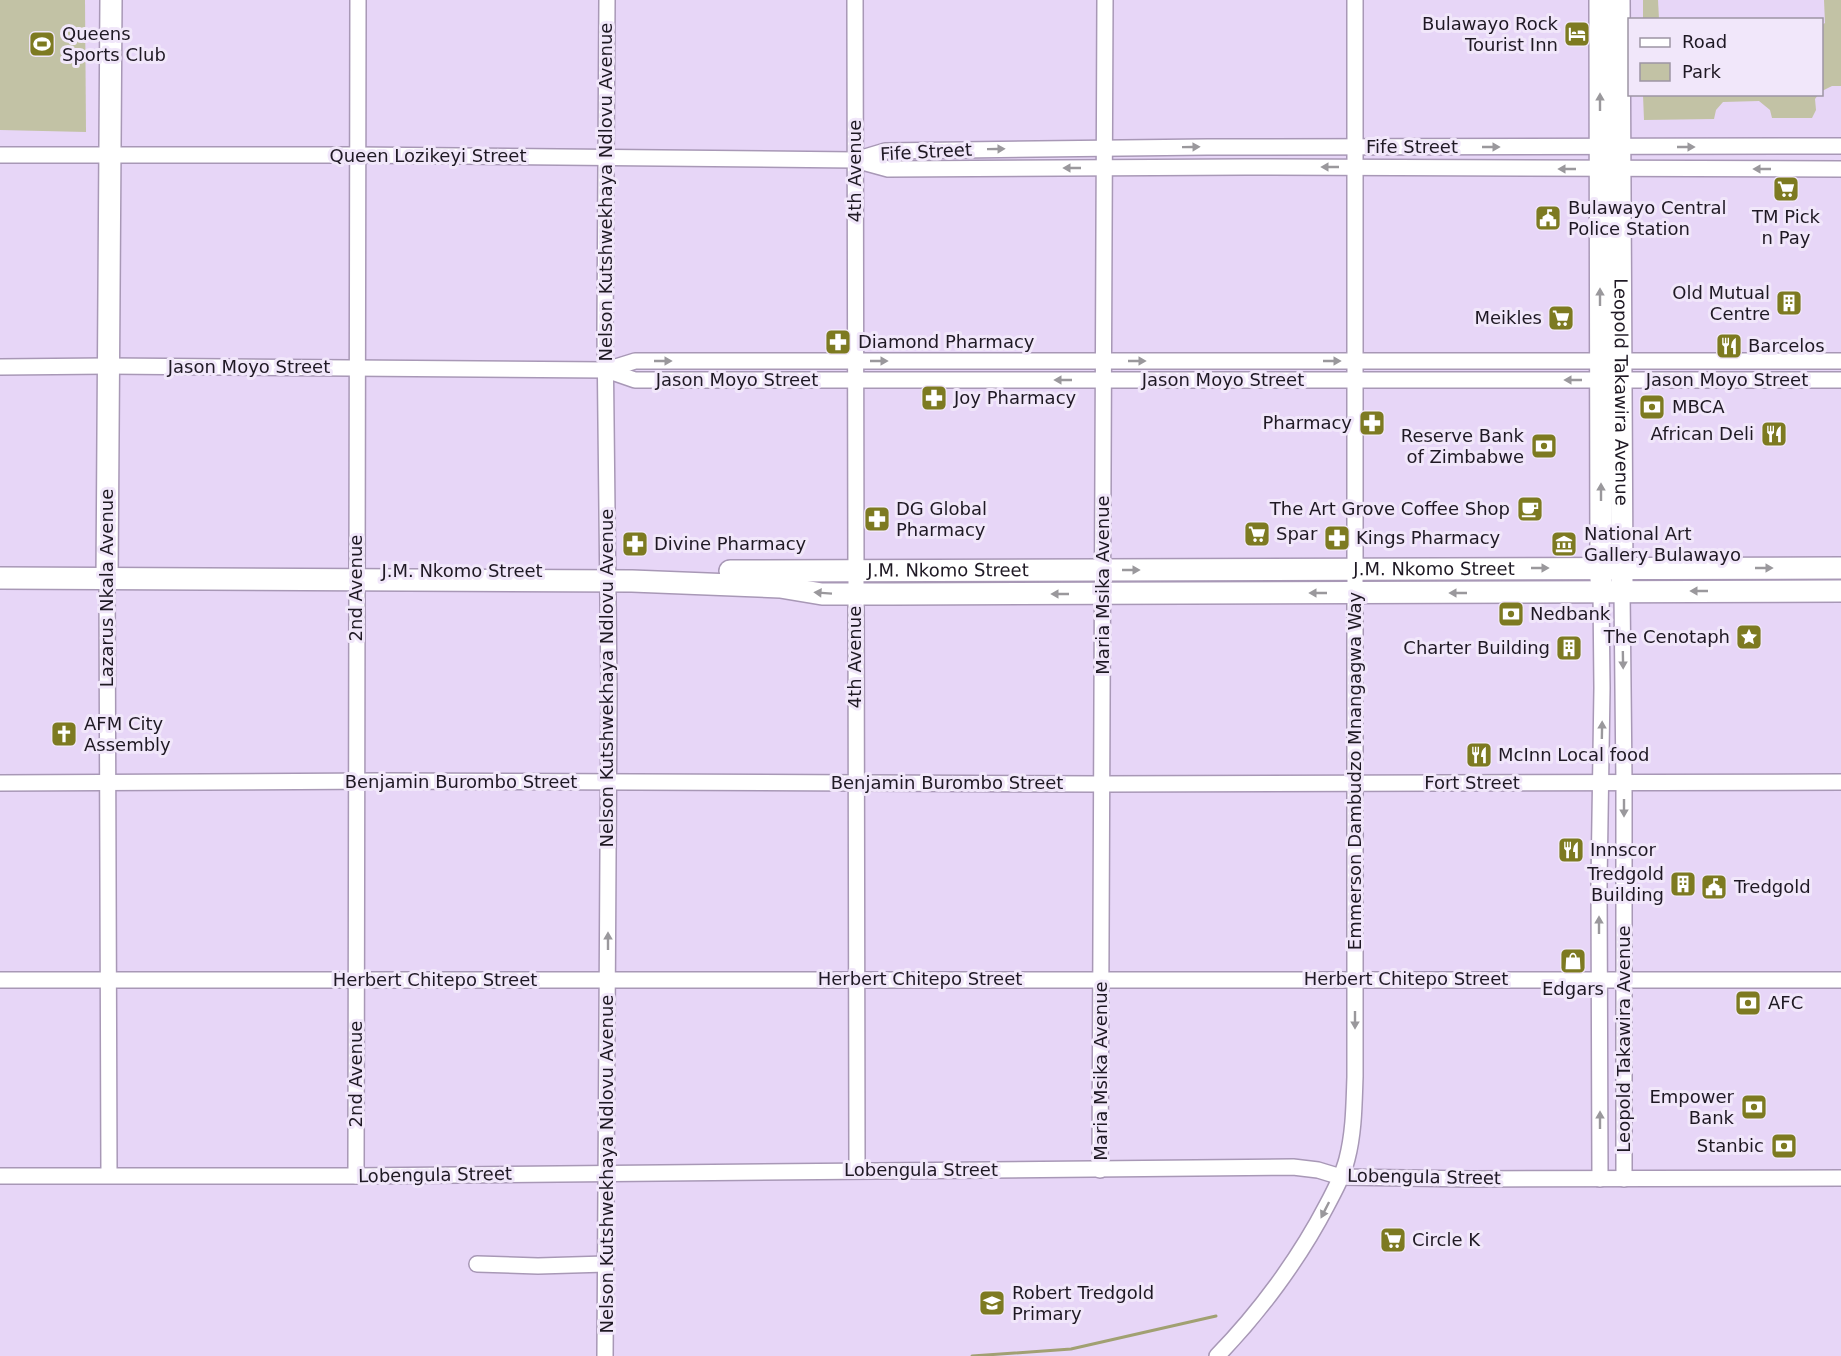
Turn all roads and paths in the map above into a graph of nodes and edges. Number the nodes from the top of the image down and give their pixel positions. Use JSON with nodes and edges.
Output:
{"nodes":[{"id":1,"x":111,"y":0,"type":"edge"},
{"id":2,"x":358,"y":0,"type":"edge"},
{"id":3,"x":608,"y":0,"type":"edge"},
{"id":4,"x":855,"y":0,"type":"edge"},
{"id":5,"x":1105,"y":0,"type":"edge"},
{"id":6,"x":1355,"y":0,"type":"edge"},
{"id":7,"x":1600,"y":0,"type":"edge"},
{"id":8,"x":1619,"y":0,"type":"edge"},
{"id":9,"x":1355,"y":147,"type":"junction"},
{"id":10,"x":1610,"y":147,"type":"junction"},
{"id":11,"x":1841,"y":147,"type":"edge"},
{"id":12,"x":1106,"y":148,"type":"junction"},
{"id":13,"x":109,"y":154,"type":"junction"},
{"id":14,"x":0,"y":155,"type":"edge"},
{"id":15,"x":357,"y":155,"type":"junction"},
{"id":16,"x":606,"y":157,"type":"junction"},
{"id":17,"x":855,"y":160,"type":"junction"},
{"id":18,"x":1105,"y":167,"type":"junction"},
{"id":19,"x":1355,"y":167,"type":"junction"},
{"id":20,"x":1610,"y":169,"type":"junction"},
{"id":21,"x":1841,"y":170,"type":"edge"},
{"id":22,"x":855,"y":361,"type":"junction"},
{"id":23,"x":1105,"y":361,"type":"junction"},
{"id":24,"x":1356,"y":361,"type":"junction"},
{"id":25,"x":1841,"y":361,"type":"edge"},
{"id":26,"x":108,"y":366,"type":"junction"},
{"id":27,"x":0,"y":367,"type":"edge"},
{"id":28,"x":357,"y":368,"type":"junction"},
{"id":29,"x":606,"y":370,"type":"junction"},
{"id":30,"x":1611,"y":371,"type":"junction"},
{"id":31,"x":855,"y":380,"type":"junction"},
{"id":32,"x":1104,"y":380,"type":"junction"},
{"id":33,"x":1356,"y":380,"type":"junction"},
{"id":34,"x":1841,"y":380,"type":"edge"},
{"id":35,"x":1356,"y":566,"type":"junction"},
{"id":36,"x":1611,"y":568,"type":"junction"},
{"id":37,"x":1841,"y":568,"type":"edge"},
{"id":38,"x":1104,"y":570,"type":"junction"},
{"id":39,"x":855,"y":571,"type":"junction"},
{"id":40,"x":107,"y":575,"type":"junction"},
{"id":41,"x":356,"y":576,"type":"junction"},
{"id":42,"x":607,"y":576,"type":"junction"},
{"id":43,"x":0,"y":578,"type":"edge"},
{"id":44,"x":1841,"y":591,"type":"edge"},
{"id":45,"x":1611,"y":592,"type":"junction"},
{"id":46,"x":1356,"y":593,"type":"junction"},
{"id":47,"x":855,"y":594,"type":"junction"},
{"id":48,"x":1103,"y":594,"type":"junction"},
{"id":49,"x":356,"y":781,"type":"junction"},
{"id":50,"x":609,"y":782,"type":"junction"},
{"id":51,"x":1601,"y":782,"type":"junction"},
{"id":52,"x":1624,"y":782,"type":"junction"},
{"id":53,"x":1841,"y":782,"type":"edge"},
{"id":54,"x":0,"y":783,"type":"edge"},
{"id":55,"x":108,"y":783,"type":"junction"},
{"id":56,"x":856,"y":783,"type":"junction"},
{"id":57,"x":1355,"y":783,"type":"junction"},
{"id":58,"x":1102,"y":784,"type":"junction"},
{"id":59,"x":608,"y":979,"type":"junction"},
{"id":60,"x":856,"y":979,"type":"junction"},
{"id":61,"x":1101,"y":979,"type":"junction"},
{"id":62,"x":1355,"y":979,"type":"junction"},
{"id":63,"x":0,"y":980,"type":"edge"},
{"id":64,"x":109,"y":980,"type":"junction"},
{"id":65,"x":355,"y":980,"type":"junction"},
{"id":66,"x":1599,"y":980,"type":"junction"},
{"id":67,"x":1624,"y":980,"type":"junction"},
{"id":68,"x":1841,"y":980,"type":"edge"},
{"id":69,"x":857,"y":1170,"type":"junction"},
{"id":70,"x":1100,"y":1170,"type":"junction"},
{"id":71,"x":606,"y":1173,"type":"junction"},
{"id":72,"x":109,"y":1175,"type":"junction"},
{"id":73,"x":0,"y":1176,"type":"edge"},
{"id":74,"x":356,"y":1176,"type":"junction"},
{"id":75,"x":1341,"y":1177,"type":"junction"},
{"id":76,"x":1841,"y":1178,"type":"edge"},
{"id":77,"x":1600,"y":1179,"type":"junction"},
{"id":78,"x":1624,"y":1179,"type":"junction"},
{"id":79,"x":477,"y":1264,"type":"dead end"},
{"id":80,"x":606,"y":1264,"type":"junction"},
{"id":81,"x":605,"y":1356,"type":"edge"},
{"id":82,"x":1217,"y":1356,"type":"edge"}],
"edges":[{"from":1,"to":13,"type":"highway","name":"Lazarus Nkala Avenue"},
{"from":2,"to":15,"type":"street","name":"2nd Avenue"},
{"from":3,"to":16,"type":"street","name":"Nelson Kutshwekhaya Ndlovu Avenue"},
{"from":4,"to":17,"type":"street","name":"4th Avenue"},
{"from":5,"to":12,"type":"street","name":"Maria Msika Avenue"},
{"from":6,"to":9,"type":"street","name":"Emmerson Dambudzo Mnangagwa Way"},
{"from":10,"to":7,"type":"highway","name":"Leopold Takawira Avenue","one_way":true},
{"from":8,"to":10,"type":"highway","name":"Leopold Takawira Avenue"},
{"from":9,"to":10,"type":"street","name":"Fife Street","one_way":true},
{"from":12,"to":9,"type":"street","name":"Fife Street","one_way":true},
{"from":9,"to":19,"type":"street","name":"Emmerson Dambudzo Mnangagwa Way"},
{"from":10,"to":11,"type":"street","name":"Fife Street","one_way":true},
{"from":10,"to":20,"type":"highway","name":"Leopold Takawira Avenue"},
{"from":17,"to":12,"type":"street","name":"Fife Street","one_way":true},
{"from":12,"to":18,"type":"street","name":"Maria Msika Avenue"},
{"from":13,"to":14,"type":"street","name":"Queen Lozikeyi Street"},
{"from":13,"to":15,"type":"street","name":"Queen Lozikeyi Street"},
{"from":13,"to":26,"type":"highway","name":"Lazarus Nkala Avenue"},
{"from":15,"to":16,"type":"street","name":"Queen Lozikeyi Street"},
{"from":15,"to":28,"type":"street","name":"2nd Avenue"},
{"from":16,"to":17,"type":"street","name":"Queen Lozikeyi Street"},
{"from":16,"to":29,"type":"street","name":"Nelson Kutshwekhaya Ndlovu Avenue"},
{"from":18,"to":17,"type":"street","name":"Fife Street","one_way":true},
{"from":17,"to":22,"type":"street","name":"4th Avenue"},
{"from":19,"to":18,"type":"street","name":"Fife Street","one_way":true},
{"from":18,"to":23,"type":"street","name":"Maria Msika Avenue"},
{"from":20,"to":19,"type":"street","name":"Fife Street","one_way":true},
{"from":19,"to":24,"type":"street","name":"Emmerson Dambudzo Mnangagwa Way"},
{"from":21,"to":20,"type":"street","name":"Fife Street","one_way":true},
{"from":20,"to":30,"type":"highway","name":"Leopold Takawira Avenue"},
{"from":22,"to":23,"type":"street","name":"Jason Moyo Street","one_way":true},
{"from":29,"to":22,"type":"street","name":"Jason Moyo Street","one_way":true},
{"from":22,"to":31,"type":"street","name":"4th Avenue"},
{"from":23,"to":24,"type":"street","name":"Jason Moyo Street","one_way":true},
{"from":23,"to":32,"type":"street","name":"Maria Msika Avenue"},
{"from":24,"to":30,"type":"street","name":"Jason Moyo Street"},
{"from":24,"to":33,"type":"street","name":"Emmerson Dambudzo Mnangagwa Way"},
{"from":25,"to":30,"type":"street","name":"Jason Moyo Street"},
{"from":26,"to":27,"type":"street","name":"Jason Moyo Street"},
{"from":26,"to":28,"type":"street","name":"Jason Moyo Street"},
{"from":26,"to":40,"type":"highway","name":"Lazarus Nkala Avenue"},
{"from":28,"to":29,"type":"street","name":"Jason Moyo Street"},
{"from":28,"to":41,"type":"street","name":"2nd Avenue"},
{"from":29,"to":31,"type":"street","name":"Jason Moyo Street"},
{"from":29,"to":42,"type":"street","name":"Nelson Kutshwekhaya Ndlovu Avenue"},
{"from":30,"to":33,"type":"street","name":"Jason Moyo Street","one_way":true},
{"from":30,"to":34,"type":"street","name":"Jason Moyo Street"},
{"from":30,"to":36,"type":"highway","name":"Leopold Takawira Avenue"},
{"from":32,"to":31,"type":"street","name":"Jason Moyo Street","one_way":true},
{"from":31,"to":39,"type":"street","name":"4th Avenue"},
{"from":32,"to":33,"type":"street","name":"Jason Moyo Street"},
{"from":32,"to":38,"type":"street","name":"Maria Msika Avenue"},
{"from":33,"to":35,"type":"street","name":"Emmerson Dambudzo Mnangagwa Way"},
{"from":35,"to":36,"type":"highway","name":"J.M. Nkomo Street","one_way":true},
{"from":38,"to":35,"type":"highway","name":"J.M. Nkomo Street","one_way":true},
{"from":35,"to":46,"type":"street","name":"Emmerson Dambudzo Mnangagwa Way"},
{"from":36,"to":37,"type":"highway","name":"J.M. Nkomo Street","one_way":true},
{"from":36,"to":45,"type":"highway","name":"Leopold Takawira Avenue"},
{"from":38,"to":39,"type":"highway","name":"J.M. Nkomo Street"},
{"from":38,"to":48,"type":"street","name":"Maria Msika Avenue"},
{"from":39,"to":42,"type":"highway","name":"J.M. Nkomo Street"},
{"from":39,"to":47,"type":"street","name":"4th Avenue"},
{"from":40,"to":41,"type":"highway","name":"J.M. Nkomo Street"},
{"from":40,"to":43,"type":"highway","name":"J.M. Nkomo Street"},
{"from":40,"to":55,"type":"street","name":"Lazarus Nkala Avenue"},
{"from":41,"to":42,"type":"highway","name":"J.M. Nkomo Street"},
{"from":41,"to":49,"type":"street","name":"2nd Avenue"},
{"from":47,"to":42,"type":"highway","name":"J.M. Nkomo Street","one_way":true},
{"from":42,"to":50,"type":"street","name":"Nelson Kutshwekhaya Ndlovu Avenue"},
{"from":44,"to":45,"type":"highway","name":"J.M. Nkomo Street","one_way":true},
{"from":45,"to":46,"type":"highway","name":"J.M. Nkomo Street","one_way":true},
{"from":51,"to":45,"type":"street","name":"Leopold Takawira Avenue","one_way":true},
{"from":45,"to":52,"type":"street","name":"Leopold Takawira Avenue","one_way":true},
{"from":46,"to":48,"type":"highway","name":"J.M. Nkomo Street","one_way":true},
{"from":46,"to":57,"type":"street","name":"Emmerson Dambudzo Mnangagwa Way"},
{"from":48,"to":47,"type":"highway","name":"J.M. Nkomo Street","one_way":true},
{"from":47,"to":56,"type":"street","name":"4th Avenue"},
{"from":48,"to":58,"type":"street","name":"Maria Msika Avenue"},
{"from":49,"to":50,"type":"street","name":"Benjamin Burombo Street"},
{"from":49,"to":55,"type":"street","name":"Benjamin Burombo Street"},
{"from":49,"to":65,"type":"street","name":"2nd Avenue"},
{"from":50,"to":56,"type":"street","name":"Benjamin Burombo Street"},
{"from":59,"to":50,"type":"street","name":"Nelson Kutshwekhaya Ndlovu Avenue","one_way":true},
{"from":51,"to":52,"type":"street","name":"Fort Street"},
{"from":51,"to":57,"type":"street","name":"Fort Street"},
{"from":66,"to":51,"type":"street","name":"Leopold Takawira Avenue","one_way":true},
{"from":52,"to":53,"type":"street","name":"Fort Street"},
{"from":52,"to":67,"type":"street","name":"Leopold Takawira Avenue","one_way":true},
{"from":54,"to":55,"type":"street","name":"Benjamin Burombo Street"},
{"from":55,"to":64,"type":"street","name":"Lazarus Nkala Avenue"},
{"from":56,"to":58,"type":"street","name":"Benjamin Burombo Street"},
{"from":56,"to":60,"type":"street","name":"4th Avenue"},
{"from":57,"to":58,"type":"street","name":"Fort Street"},
{"from":57,"to":62,"type":"street","name":"Emmerson Dambudzo Mnangagwa Way"},
{"from":58,"to":61,"type":"street","name":"Maria Msika Avenue"},
{"from":59,"to":60,"type":"street","name":"Herbert Chitepo Street"},
{"from":59,"to":65,"type":"street","name":"Herbert Chitepo Street"},
{"from":59,"to":71,"type":"street","name":"Nelson Kutshwekhaya Ndlovu Avenue"},
{"from":60,"to":61,"type":"street","name":"Herbert Chitepo Street"},
{"from":60,"to":69,"type":"street","name":"4th Avenue"},
{"from":61,"to":62,"type":"street","name":"Herbert Chitepo Street"},
{"from":61,"to":70,"type":"street","name":"Maria Msika Avenue"},
{"from":62,"to":66,"type":"street","name":"Herbert Chitepo Street"},
{"from":62,"to":75,"type":"street","name":"Emmerson Dambudzo Mnangagwa Way","one_way":true},
{"from":63,"to":64,"type":"street","name":"Herbert Chitepo Street"},
{"from":64,"to":65,"type":"street","name":"Herbert Chitepo Street"},
{"from":64,"to":72,"type":"street","name":"Lazarus Nkala Avenue"},
{"from":65,"to":74,"type":"street","name":"2nd Avenue"},
{"from":66,"to":67,"type":"street","name":"Herbert Chitepo Street"},
{"from":77,"to":66,"type":"street","name":"Leopold Takawira Avenue","one_way":true},
{"from":67,"to":68,"type":"street","name":"Herbert Chitepo Street"},
{"from":67,"to":78,"type":"street","name":"Leopold Takawira Avenue"},
{"from":69,"to":70,"type":"street","name":"Lobengula Street"},
{"from":69,"to":71,"type":"street","name":"Lobengula Street"},
{"from":70,"to":75,"type":"street","name":"Lobengula Street"},
{"from":71,"to":74,"type":"street","name":"Lobengula Street"},
{"from":71,"to":80,"type":"street","name":"Nelson Kutshwekhaya Ndlovu Avenue"},
{"from":72,"to":73,"type":"street","name":"Lobengula Street"},
{"from":72,"to":74,"type":"street","name":"Lobengula Street"},
{"from":75,"to":77,"type":"street","name":"Lobengula Street"},
{"from":75,"to":82,"type":"street","name":"Emmerson Dambudzo Mnangagwa Way","one_way":true},
{"from":76,"to":78,"type":"street","name":"Lobengula Street"},
{"from":77,"to":78,"type":"street","name":"Lobengula Street"},
{"from":79,"to":80,"type":"street"},
{"from":80,"to":81,"type":"street","name":"Nelson Kutshwekhaya Ndlovu Avenue"}]}
